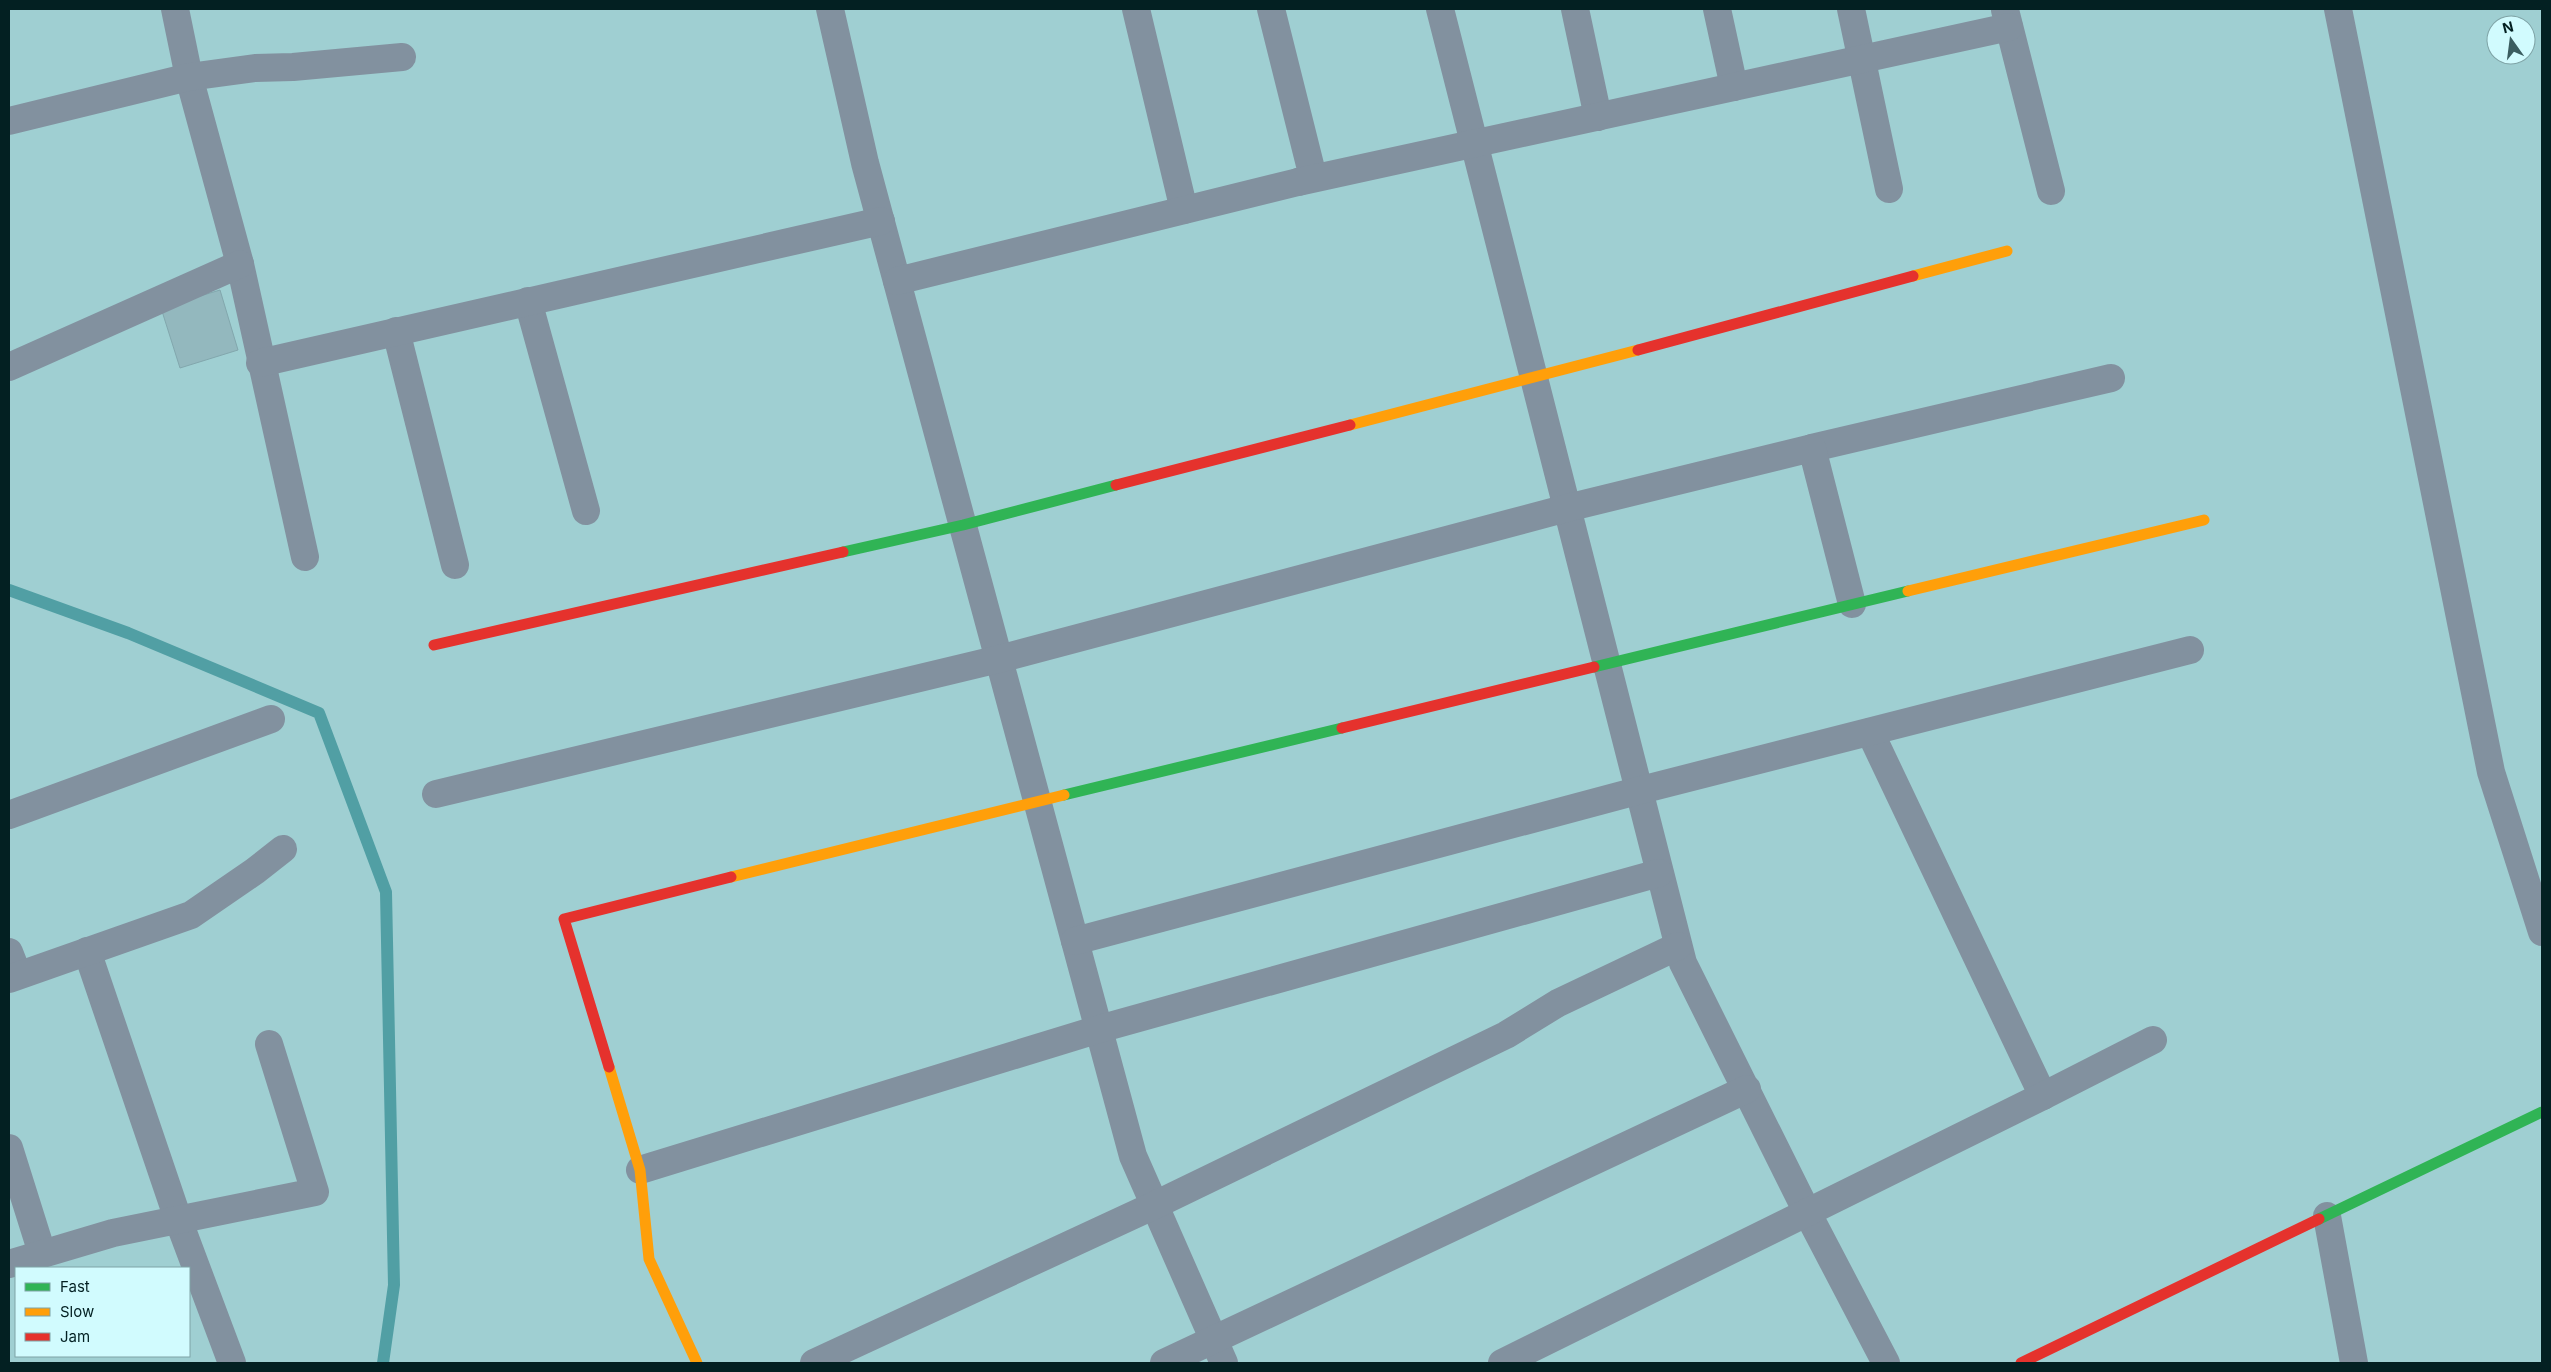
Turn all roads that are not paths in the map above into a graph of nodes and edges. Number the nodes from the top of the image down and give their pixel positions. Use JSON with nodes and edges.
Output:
{"nodes":[{"id":1,"x":175,"y":9,"type":"edge"},
{"id":2,"x":830,"y":9,"type":"edge"},
{"id":3,"x":1136,"y":9,"type":"edge"},
{"id":4,"x":1272,"y":9,"type":"edge"},
{"id":5,"x":1440,"y":9,"type":"edge"},
{"id":6,"x":1575,"y":9,"type":"edge"},
{"id":7,"x":1717,"y":9,"type":"edge"},
{"id":8,"x":1851,"y":9,"type":"edge"},
{"id":9,"x":2338,"y":9,"type":"edge"},
{"id":10,"x":2007,"y":18,"type":"edge"},
{"id":11,"x":402,"y":57,"type":"dead end"},
{"id":12,"x":1861,"y":60,"type":"junction"},
{"id":13,"x":189,"y":77,"type":"junction"},
{"id":14,"x":1734,"y":87,"type":"junction"},
{"id":15,"x":1598,"y":117,"type":"junction"},
{"id":16,"x":9,"y":122,"type":"edge"},
{"id":17,"x":1474,"y":144,"type":"junction"},
{"id":18,"x":1298,"y":182,"type":"junction"},
{"id":19,"x":1889,"y":189,"type":"dead end"},
{"id":20,"x":2051,"y":191,"type":"dead end"},
{"id":21,"x":1184,"y":210,"type":"junction"},
{"id":22,"x":881,"y":221,"type":"junction"},
{"id":23,"x":2007,"y":251,"type":"dead end"},
{"id":24,"x":240,"y":264,"type":"junction"},
{"id":25,"x":897,"y":281,"type":"junction"},
{"id":26,"x":528,"y":301,"type":"junction"},
{"id":27,"x":396,"y":331,"type":"junction"},
{"id":28,"x":260,"y":363,"type":"junction"},
{"id":29,"x":9,"y":367,"type":"edge"},
{"id":30,"x":1532,"y":378,"type":"junction"},
{"id":31,"x":2112,"y":378,"type":"dead end"},
{"id":32,"x":1812,"y":448,"type":"junction"},
{"id":33,"x":1567,"y":508,"type":"junction"},
{"id":34,"x":586,"y":511,"type":"dead end"},
{"id":35,"x":2204,"y":520,"type":"dead end"},
{"id":36,"x":963,"y":525,"type":"junction"},
{"id":37,"x":305,"y":557,"type":"dead end"},
{"id":38,"x":455,"y":565,"type":"dead end"},
{"id":39,"x":1852,"y":604,"type":"junction"},
{"id":40,"x":434,"y":646,"type":"dead end"},
{"id":41,"x":2190,"y":650,"type":"dead end"},
{"id":42,"x":999,"y":659,"type":"junction"},
{"id":43,"x":1606,"y":662,"type":"junction"},
{"id":44,"x":271,"y":719,"type":"dead end"},
{"id":45,"x":1870,"y":732,"type":"junction"},
{"id":46,"x":1637,"y":791,"type":"junction"},
{"id":47,"x":436,"y":794,"type":"dead end"},
{"id":48,"x":1037,"y":801,"type":"junction"},
{"id":49,"x":9,"y":816,"type":"edge"},
{"id":50,"x":283,"y":849,"type":"dead end"},
{"id":51,"x":1659,"y":873,"type":"junction"},
{"id":52,"x":2542,"y":932,"type":"edge"},
{"id":53,"x":1075,"y":941,"type":"junction"},
{"id":54,"x":1678,"y":946,"type":"junction"},
{"id":55,"x":87,"y":951,"type":"junction"},
{"id":56,"x":12,"y":969,"type":"edge"},
{"id":57,"x":1099,"y":1029,"type":"junction"},
{"id":58,"x":2153,"y":1040,"type":"dead end"},
{"id":59,"x":269,"y":1044,"type":"dead end"},
{"id":60,"x":1747,"y":1089,"type":"junction"},
{"id":61,"x":2043,"y":1096,"type":"junction"},
{"id":62,"x":2542,"y":1112,"type":"edge"},
{"id":63,"x":9,"y":1148,"type":"edge"},
{"id":64,"x":640,"y":1170,"type":"junction"},
{"id":65,"x":1155,"y":1206,"type":"junction"},
{"id":66,"x":1807,"y":1212,"type":"junction"},
{"id":67,"x":2327,"y":1216,"type":"junction"},
{"id":68,"x":178,"y":1219,"type":"junction"},
{"id":69,"x":42,"y":1253,"type":"junction"},
{"id":70,"x":9,"y":1264,"type":"edge"},
{"id":71,"x":1219,"y":1352,"type":"edge"},
{"id":72,"x":232,"y":1363,"type":"edge"},
{"id":73,"x":697,"y":1363,"type":"edge"},
{"id":74,"x":814,"y":1363,"type":"edge"},
{"id":75,"x":1164,"y":1363,"type":"edge"},
{"id":76,"x":1502,"y":1363,"type":"edge"},
{"id":77,"x":1886,"y":1363,"type":"edge"},
{"id":78,"x":2021,"y":1363,"type":"edge"},
{"id":79,"x":2354,"y":1363,"type":"edge"}],
"edges":[{"from":1,"to":13,"type":"street"},
{"from":2,"to":22,"type":"street"},
{"from":3,"to":21,"type":"street"},
{"from":4,"to":18,"type":"street"},
{"from":5,"to":17,"type":"street"},
{"from":6,"to":15,"type":"street"},
{"from":7,"to":14,"type":"street"},
{"from":8,"to":12,"type":"street"},
{"from":9,"to":52,"type":"street"},
{"from":10,"to":12,"type":"street"},
{"from":10,"to":20,"type":"street"},
{"from":11,"to":13,"type":"street"},
{"from":12,"to":14,"type":"street"},
{"from":12,"to":19,"type":"street"},
{"from":13,"to":16,"type":"street"},
{"from":13,"to":24,"type":"street"},
{"from":14,"to":15,"type":"street"},
{"from":15,"to":17,"type":"street"},
{"from":17,"to":18,"type":"street"},
{"from":17,"to":30,"type":"street"},
{"from":18,"to":21,"type":"street"},
{"from":21,"to":25,"type":"street"},
{"from":22,"to":25,"type":"street"},
{"from":22,"to":26,"type":"street"},
{"from":23,"to":30,"type":"street"},
{"from":24,"to":28,"type":"street"},
{"from":24,"to":29,"type":"street"},
{"from":25,"to":36,"type":"street"},
{"from":26,"to":27,"type":"street"},
{"from":26,"to":34,"type":"street"},
{"from":27,"to":28,"type":"street"},
{"from":27,"to":38,"type":"street"},
{"from":28,"to":37,"type":"street"},
{"from":30,"to":33,"type":"street"},
{"from":30,"to":36,"type":"street"},
{"from":31,"to":32,"type":"street"},
{"from":32,"to":33,"type":"street"},
{"from":32,"to":39,"type":"street"},
{"from":33,"to":42,"type":"street"},
{"from":33,"to":43,"type":"street"},
{"from":35,"to":39,"type":"street"},
{"from":36,"to":40,"type":"street"},
{"from":36,"to":42,"type":"street"},
{"from":39,"to":43,"type":"street"},
{"from":41,"to":45,"type":"street"},
{"from":42,"to":47,"type":"street"},
{"from":42,"to":48,"type":"street"},
{"from":43,"to":46,"type":"street"},
{"from":43,"to":48,"type":"street"},
{"from":44,"to":49,"type":"street"},
{"from":45,"to":46,"type":"street"},
{"from":45,"to":61,"type":"street"},
{"from":46,"to":51,"type":"street"},
{"from":46,"to":53,"type":"street"},
{"from":48,"to":53,"type":"street"},
{"from":48,"to":64,"type":"street"},
{"from":50,"to":55,"type":"street"},
{"from":51,"to":54,"type":"street"},
{"from":51,"to":57,"type":"street"},
{"from":53,"to":57,"type":"street"},
{"from":54,"to":60,"type":"street"},
{"from":54,"to":65,"type":"street"},
{"from":55,"to":56,"type":"street"},
{"from":55,"to":68,"type":"street"},
{"from":57,"to":64,"type":"street"},
{"from":57,"to":65,"type":"street"},
{"from":58,"to":61,"type":"street"},
{"from":59,"to":68,"type":"street"},
{"from":60,"to":66,"type":"street"},
{"from":60,"to":71,"type":"street"},
{"from":61,"to":66,"type":"street"},
{"from":62,"to":67,"type":"street"},
{"from":63,"to":69,"type":"street"},
{"from":64,"to":73,"type":"street"},
{"from":65,"to":71,"type":"street"},
{"from":65,"to":74,"type":"street"},
{"from":66,"to":76,"type":"street"},
{"from":66,"to":77,"type":"street"},
{"from":67,"to":78,"type":"street"},
{"from":67,"to":79,"type":"street"},
{"from":68,"to":69,"type":"street"},
{"from":68,"to":72,"type":"street"},
{"from":69,"to":70,"type":"street"},
{"from":71,"to":75,"type":"street"}]}
